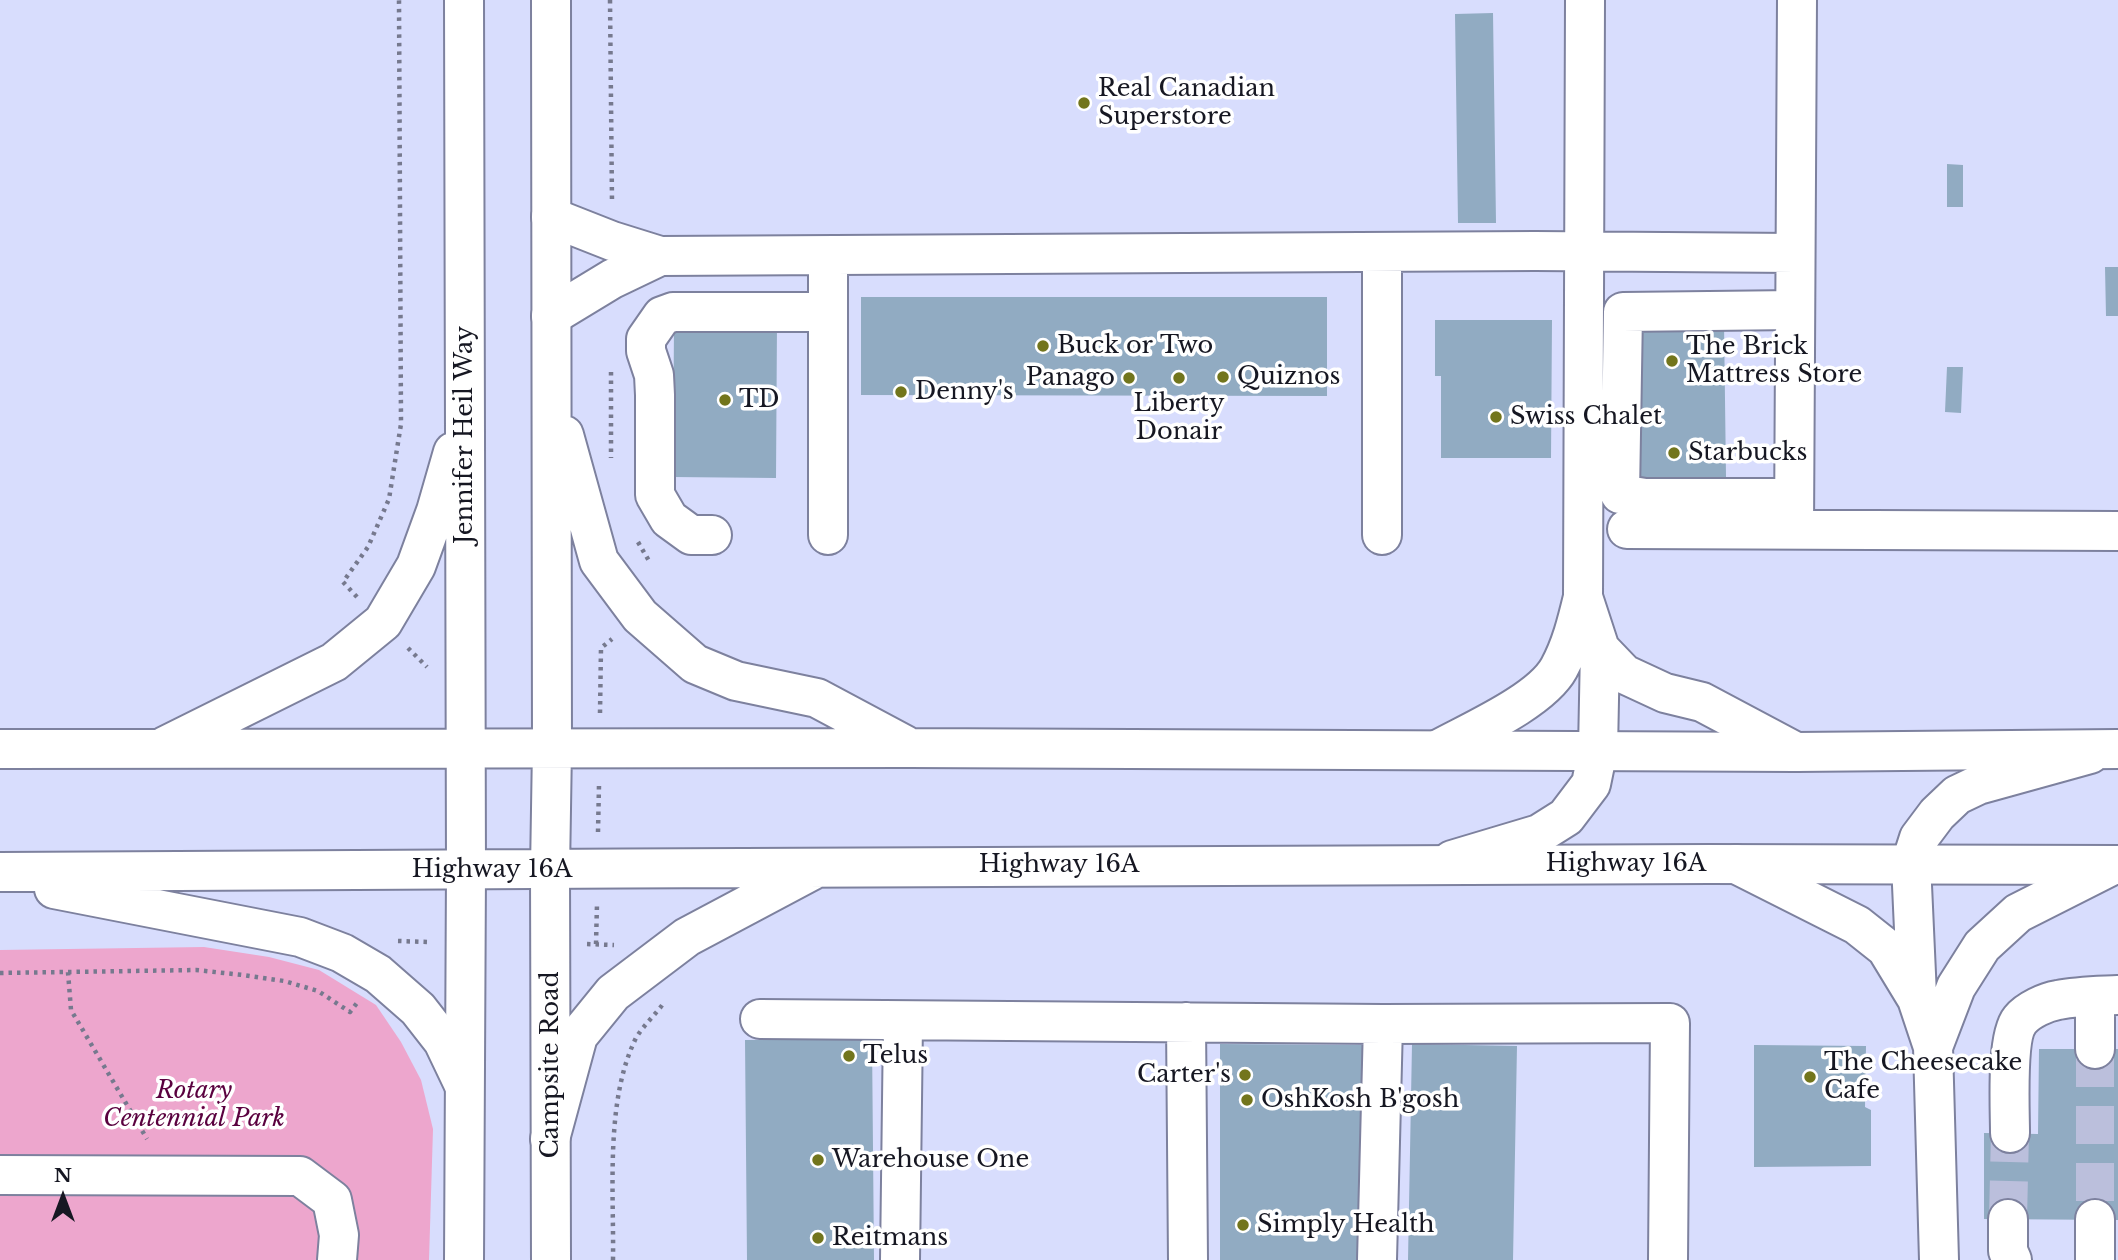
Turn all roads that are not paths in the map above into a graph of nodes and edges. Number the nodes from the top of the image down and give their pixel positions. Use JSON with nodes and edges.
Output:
{"nodes":[{"id":1,"x":464,"y":0,"type":"edge"},
{"id":2,"x":551,"y":0,"type":"edge"},
{"id":3,"x":1585,"y":0,"type":"edge"},
{"id":4,"x":1797,"y":0,"type":"edge"},
{"id":5,"x":551,"y":217,"type":"junction"},
{"id":6,"x":1583,"y":251,"type":"junction"},
{"id":7,"x":1382,"y":252,"type":"junction"},
{"id":8,"x":1796,"y":253,"type":"junction"},
{"id":9,"x":660,"y":256,"type":"junction"},
{"id":10,"x":828,"y":256,"type":"junction"},
{"id":11,"x":1795,"y":310,"type":"junction"},
{"id":12,"x":828,"y":312,"type":"junction"},
{"id":13,"x":551,"y":316,"type":"junction"},
{"id":14,"x":551,"y":386,"type":"junction"},
{"id":15,"x":466,"y":410,"type":"junction"},
{"id":16,"x":1794,"y":513,"type":"junction"},
{"id":17,"x":1627,"y":529,"type":"dead end"},
{"id":18,"x":2118,"y":531,"type":"edge"},
{"id":19,"x":712,"y":535,"type":"dead end"},
{"id":20,"x":828,"y":535,"type":"dead end"},
{"id":21,"x":1382,"y":535,"type":"dead end"},
{"id":22,"x":1583,"y":597,"type":"junction"},
{"id":23,"x":1600,"y":649,"type":"junction"},
{"id":24,"x":552,"y":748,"type":"junction"},
{"id":25,"x":910,"y":748,"type":"junction"},
{"id":26,"x":0,"y":749,"type":"edge"},
{"id":27,"x":160,"y":749,"type":"junction"},
{"id":28,"x":467,"y":749,"type":"junction"},
{"id":29,"x":1439,"y":749,"type":"junction"},
{"id":30,"x":2112,"y":749,"type":"edge"},
{"id":31,"x":1598,"y":750,"type":"junction"},
{"id":32,"x":1796,"y":752,"type":"junction"},
{"id":33,"x":1912,"y":863,"type":"junction"},
{"id":34,"x":1437,"y":864,"type":"junction"},
{"id":35,"x":1736,"y":864,"type":"junction"},
{"id":36,"x":2116,"y":865,"type":"edge"},
{"id":37,"x":821,"y":866,"type":"junction"},
{"id":38,"x":550,"y":870,"type":"junction"},
{"id":39,"x":466,"y":871,"type":"junction"},
{"id":40,"x":0,"y":872,"type":"edge"},
{"id":41,"x":0,"y":878,"type":"edge"},
{"id":42,"x":2106,"y":996,"type":"edge"},
{"id":43,"x":1917,"y":999,"type":"junction"},
{"id":44,"x":760,"y":1018,"type":"dead end"},
{"id":45,"x":903,"y":1021,"type":"junction"},
{"id":46,"x":1186,"y":1021,"type":"junction"},
{"id":47,"x":1383,"y":1024,"type":"junction"},
{"id":48,"x":1933,"y":1047,"type":"junction"},
{"id":49,"x":2095,"y":1049,"type":"tunnel mouth"},
{"id":50,"x":464,"y":1085,"type":"junction"},
{"id":51,"x":2010,"y":1133,"type":"tunnel mouth"},
{"id":52,"x":550,"y":1139,"type":"junction"},
{"id":53,"x":0,"y":1175,"type":"edge"},
{"id":54,"x":2008,"y":1219,"type":"tunnel mouth"},
{"id":55,"x":2095,"y":1219,"type":"tunnel mouth"},
{"id":56,"x":555,"y":1257,"type":"edge"},
{"id":57,"x":337,"y":1260,"type":"edge"},
{"id":58,"x":464,"y":1260,"type":"edge"},
{"id":59,"x":900,"y":1260,"type":"edge"},
{"id":60,"x":1188,"y":1260,"type":"edge"},
{"id":61,"x":1377,"y":1260,"type":"edge"},
{"id":62,"x":1668,"y":1260,"type":"edge"},
{"id":63,"x":1939,"y":1260,"type":"edge"},
{"id":64,"x":2012,"y":1260,"type":"edge"},
{"id":65,"x":2095,"y":1260,"type":"edge"}],
"edges":[{"from":1,"to":15,"type":"main road","name":"Jennifer Heil Way"},
{"from":2,"to":5,"type":"main road"},
{"from":3,"to":6,"type":"main road"},
{"from":4,"to":8,"type":"main road"},
{"from":5,"to":9,"type":"main road"},
{"from":5,"to":13,"type":"main road"},
{"from":6,"to":7,"type":"main road"},
{"from":6,"to":8,"type":"main road"},
{"from":6,"to":22,"type":"main road"},
{"from":7,"to":10,"type":"main road"},
{"from":7,"to":21,"type":"main road"},
{"from":8,"to":11,"type":"main road"},
{"from":9,"to":10,"type":"main road"},
{"from":9,"to":13,"type":"main road"},
{"from":10,"to":12,"type":"main road"},
{"from":11,"to":16,"type":"main road"},
{"from":11,"to":16,"type":"main road"},
{"from":12,"to":19,"type":"main road"},
{"from":12,"to":20,"type":"main road"},
{"from":13,"to":14,"type":"main road"},
{"from":14,"to":24,"type":"main road"},
{"from":14,"to":25,"type":"main road"},
{"from":15,"to":27,"type":"main road"},
{"from":15,"to":28,"type":"main road","name":"Jennifer Heil Way"},
{"from":16,"to":17,"type":"main road"},
{"from":16,"to":18,"type":"main road"},
{"from":22,"to":23,"type":"main road"},
{"from":22,"to":29,"type":"main road"},
{"from":23,"to":31,"type":"main road"},
{"from":23,"to":32,"type":"main road"},
{"from":24,"to":25,"type":"main road"},
{"from":24,"to":28,"type":"main road"},
{"from":24,"to":38,"type":"main road"},
{"from":25,"to":29,"type":"main road"},
{"from":26,"to":27,"type":"main road"},
{"from":27,"to":28,"type":"main road"},
{"from":28,"to":39,"type":"main road","name":"Jennifer Heil Way"},
{"from":29,"to":31,"type":"main road"},
{"from":30,"to":32,"type":"main road"},
{"from":30,"to":33,"type":"main road"},
{"from":31,"to":32,"type":"main road"},
{"from":31,"to":34,"type":"main road"},
{"from":33,"to":35,"type":"main road","name":"Highway 16A"},
{"from":33,"to":36,"type":"main road","name":"Highway 16A"},
{"from":33,"to":43,"type":"main road"},
{"from":34,"to":35,"type":"main road","name":"Highway 16A"},
{"from":34,"to":37,"type":"main road","name":"Highway 16A"},
{"from":35,"to":43,"type":"main road"},
{"from":36,"to":48,"type":"main road"},
{"from":37,"to":38,"type":"main road","name":"Highway 16A"},
{"from":37,"to":52,"type":"main road"},
{"from":38,"to":39,"type":"main road","name":"Highway 16A"},
{"from":38,"to":52,"type":"main road","name":"Campsite Road"},
{"from":39,"to":40,"type":"main road","name":"Highway 16A"},
{"from":39,"to":50,"type":"main road"},
{"from":41,"to":50,"type":"main road"},
{"from":42,"to":49,"type":"main road"},
{"from":42,"to":51,"type":"main road"},
{"from":43,"to":48,"type":"main road"},
{"from":44,"to":45,"type":"main road"},
{"from":45,"to":46,"type":"main road"},
{"from":45,"to":59,"type":"main road"},
{"from":46,"to":47,"type":"main road"},
{"from":46,"to":60,"type":"main road"},
{"from":47,"to":61,"type":"main road"},
{"from":47,"to":62,"type":"main road"},
{"from":48,"to":63,"type":"main road"},
{"from":50,"to":58,"type":"main road"},
{"from":52,"to":56,"type":"main road","name":"Campsite Road"},
{"from":53,"to":57,"type":"main road"},
{"from":54,"to":64,"type":"main road"},
{"from":55,"to":65,"type":"main road"}]}
